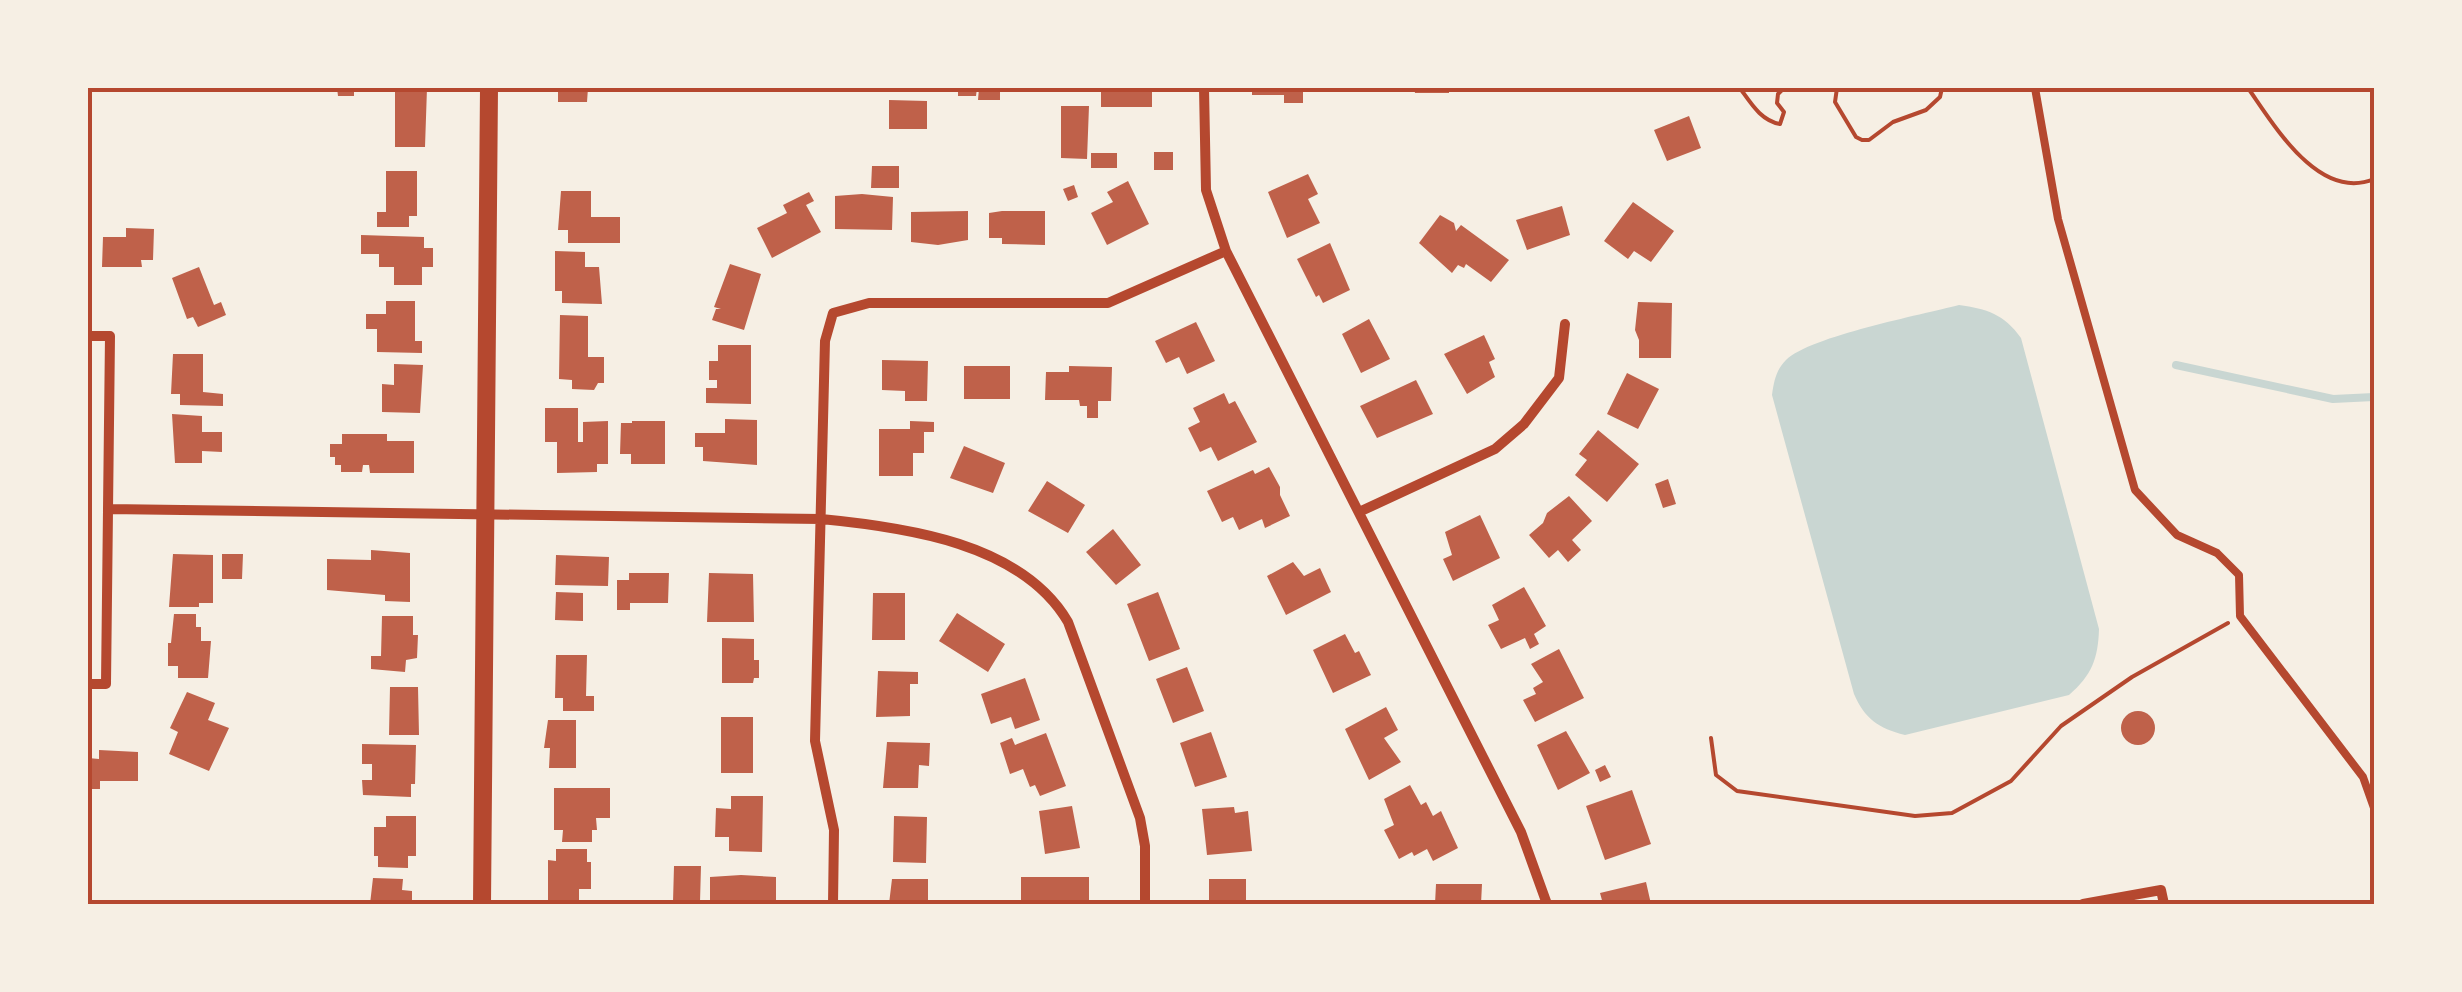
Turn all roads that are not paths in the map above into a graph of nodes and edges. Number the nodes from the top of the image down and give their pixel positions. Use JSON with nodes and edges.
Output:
{"nodes":[{"id":1,"x":489,"y":88,"type":"edge"},
{"id":2,"x":1204,"y":88,"type":"edge"},
{"id":3,"x":2035,"y":88,"type":"edge"},
{"id":4,"x":1226,"y":251,"type":"junction"},
{"id":5,"x":1566,"y":324,"type":"dead end"},
{"id":6,"x":88,"y":336,"type":"edge"},
{"id":7,"x":108,"y":509,"type":"junction"},
{"id":8,"x":1358,"y":512,"type":"junction"},
{"id":9,"x":484,"y":514,"type":"junction"},
{"id":10,"x":821,"y":519,"type":"junction"},
{"id":11,"x":88,"y":684,"type":"edge"},
{"id":12,"x":2374,"y":808,"type":"edge"},
{"id":13,"x":482,"y":904,"type":"edge"},
{"id":14,"x":833,"y":904,"type":"edge"},
{"id":15,"x":1145,"y":904,"type":"edge"},
{"id":16,"x":1547,"y":904,"type":"edge"},
{"id":17,"x":2083,"y":904,"type":"edge"},
{"id":18,"x":2164,"y":904,"type":"edge"}],
"edges":[{"from":1,"to":9,"type":"street"},
{"from":2,"to":4,"type":"street"},
{"from":3,"to":12,"type":"lane"},
{"from":4,"to":8,"type":"street"},
{"from":4,"to":10,"type":"street"},
{"from":5,"to":8,"type":"street"},
{"from":6,"to":7,"type":"street"},
{"from":7,"to":9,"type":"street"},
{"from":7,"to":11,"type":"street"},
{"from":8,"to":16,"type":"street"},
{"from":9,"to":10,"type":"street"},
{"from":9,"to":13,"type":"street"},
{"from":10,"to":14,"type":"street"},
{"from":10,"to":15,"type":"street"},
{"from":17,"to":18,"type":"street"}]}
